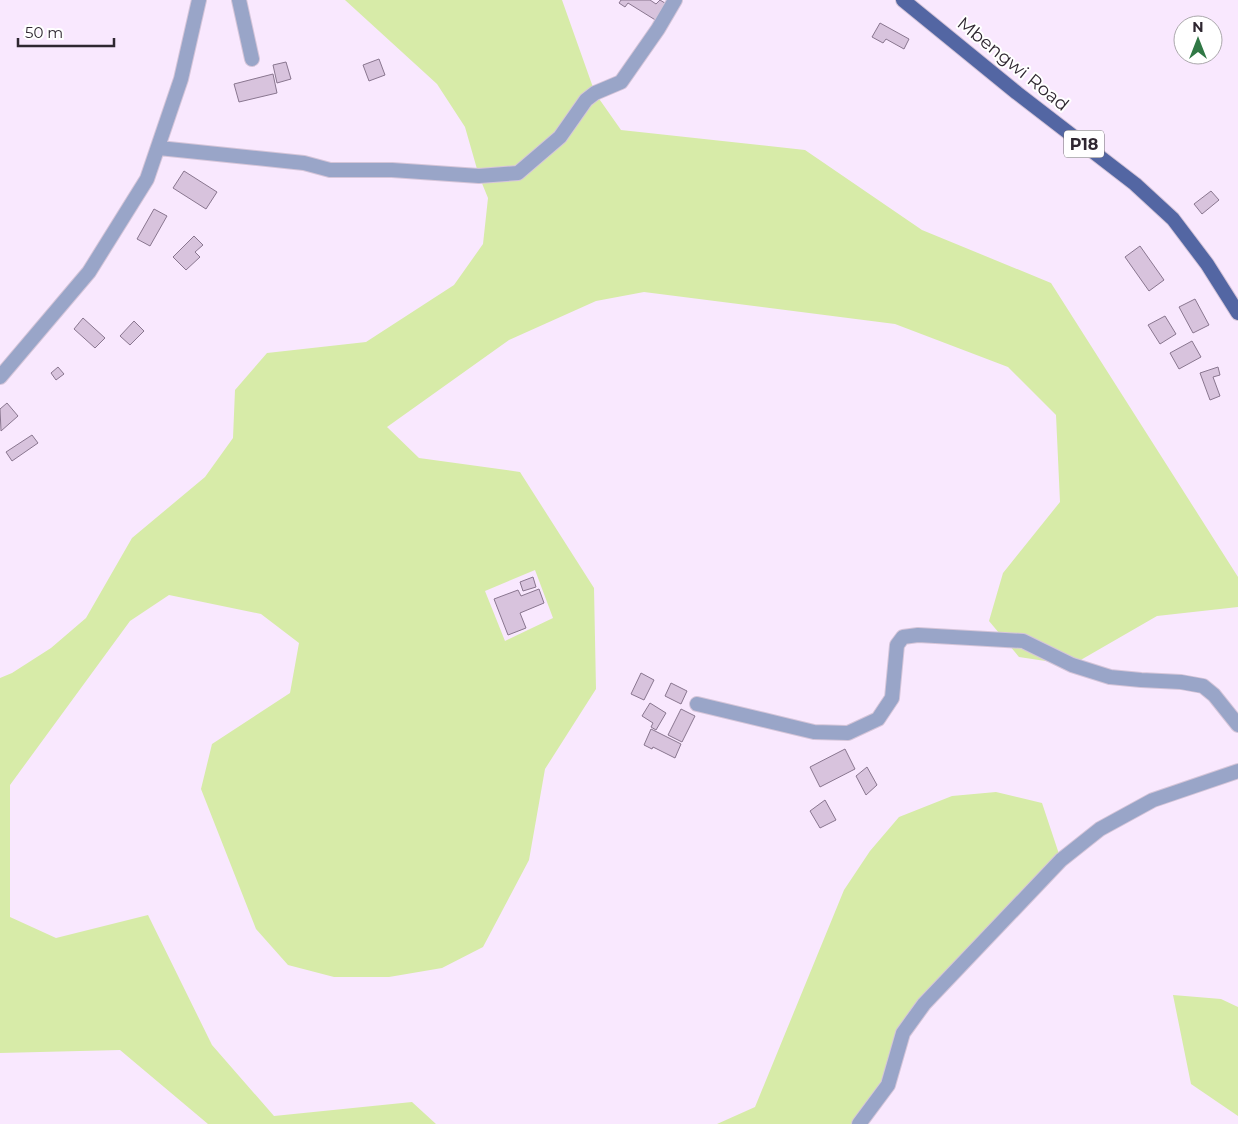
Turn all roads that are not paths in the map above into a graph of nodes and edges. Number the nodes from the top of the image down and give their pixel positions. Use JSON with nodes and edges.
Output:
{"nodes":[{"id":1,"x":200,"y":0,"type":"edge"},
{"id":2,"x":239,"y":0,"type":"edge"},
{"id":3,"x":675,"y":0,"type":"edge"},
{"id":4,"x":903,"y":0,"type":"edge"},
{"id":5,"x":252,"y":59,"type":"dead end"},
{"id":6,"x":159,"y":148,"type":"junction"},
{"id":7,"x":1238,"y":313,"type":"edge"},
{"id":8,"x":0,"y":377,"type":"edge"},
{"id":9,"x":697,"y":704,"type":"dead end"},
{"id":10,"x":1238,"y":726,"type":"edge"},
{"id":11,"x":1238,"y":771,"type":"edge"},
{"id":12,"x":859,"y":1124,"type":"edge"}],
"edges":[{"from":1,"to":6,"type":"street"},
{"from":2,"to":5,"type":"street"},
{"from":3,"to":6,"type":"street"},
{"from":4,"to":7,"type":"main road","name":"Mbengwi Road","number":"P18"},
{"from":6,"to":8,"type":"street"},
{"from":9,"to":10,"type":"street"},
{"from":11,"to":12,"type":"street"}]}
